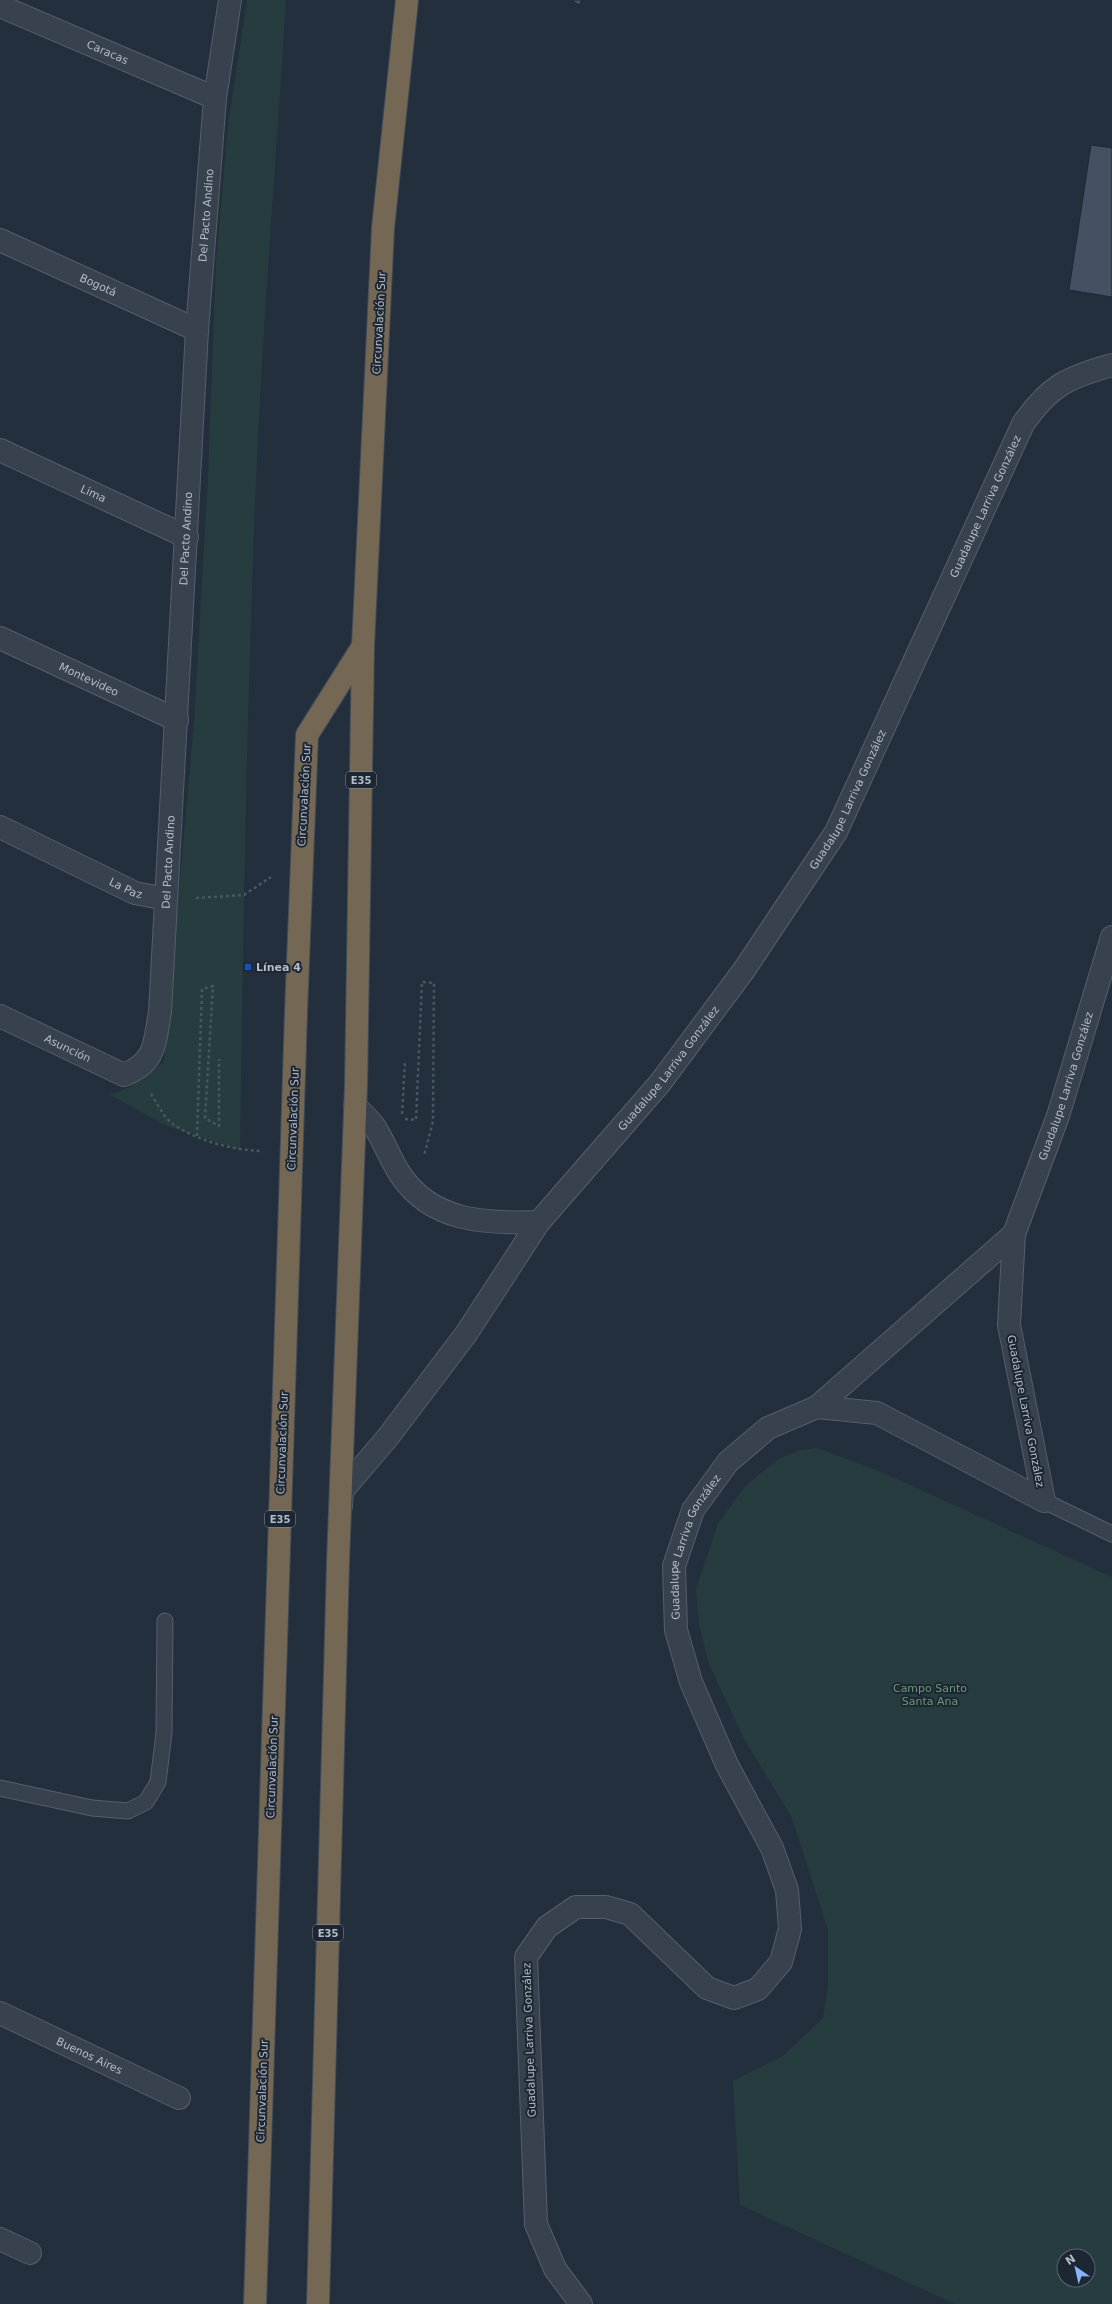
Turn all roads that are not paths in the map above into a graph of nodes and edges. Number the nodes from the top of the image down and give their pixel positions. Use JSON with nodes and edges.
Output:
{"nodes":[{"id":1,"x":230,"y":0,"type":"edge"},
{"id":2,"x":407,"y":0,"type":"edge"},
{"id":3,"x":0,"y":6,"type":"edge"},
{"id":4,"x":215,"y":98,"type":"junction"},
{"id":5,"x":0,"y":240,"type":"edge"},
{"id":6,"x":197,"y":330,"type":"junction"},
{"id":7,"x":1112,"y":365,"type":"edge"},
{"id":8,"x":0,"y":450,"type":"edge"},
{"id":9,"x":187,"y":537,"type":"junction"},
{"id":10,"x":0,"y":638,"type":"edge"},
{"id":11,"x":364,"y":646,"type":"junction"},
{"id":12,"x":177,"y":720,"type":"junction"},
{"id":13,"x":0,"y":827,"type":"edge"},
{"id":14,"x":166,"y":899,"type":"junction"},
{"id":15,"x":1112,"y":937,"type":"edge"},
{"id":16,"x":0,"y":1016,"type":"edge"},
{"id":17,"x":134,"y":1071,"type":"joint"},
{"id":18,"x":356,"y":1106,"type":"junction"},
{"id":19,"x":539,"y":1222,"type":"junction"},
{"id":20,"x":1014,"y":1234,"type":"junction"},
{"id":21,"x":817,"y":1407,"type":"junction"},
{"id":22,"x":1044,"y":1501,"type":"junction"},
{"id":23,"x":1112,"y":1534,"type":"edge"},
{"id":24,"x":338,"y":1562,"type":"junction"},
{"id":25,"x":165,"y":1621,"type":"dead end"},
{"id":26,"x":0,"y":1788,"type":"edge"},
{"id":27,"x":0,"y":2012,"type":"edge"},
{"id":28,"x":179,"y":2098,"type":"dead end"},
{"id":29,"x":0,"y":2239,"type":"edge"},
{"id":30,"x":30,"y":2253,"type":"dead end"},
{"id":31,"x":255,"y":2304,"type":"edge"},
{"id":32,"x":318,"y":2304,"type":"edge"},
{"id":33,"x":581,"y":2304,"type":"edge"}],
"edges":[{"from":1,"to":4,"type":"street","name":"Del Pacto Andino"},
{"from":2,"to":11,"type":"highway","name":"Circunvalación Sur","number":"E35"},
{"from":3,"to":4,"type":"street","name":"Caracas"},
{"from":4,"to":6,"type":"street","name":"Del Pacto Andino"},
{"from":5,"to":6,"type":"street","name":"Bogotá"},
{"from":6,"to":9,"type":"street","name":"Del Pacto Andino"},
{"from":7,"to":19,"type":"street","name":"Guadalupe Larriva González"},
{"from":8,"to":9,"type":"street","name":"Lima"},
{"from":9,"to":12,"type":"street","name":"Del Pacto Andino"},
{"from":10,"to":12,"type":"street","name":"Montevideo"},
{"from":11,"to":18,"type":"highway","name":"Circunvalación Sur","number":"E35"},
{"from":11,"to":31,"type":"highway","name":"Circunvalación Sur","number":"E35"},
{"from":12,"to":14,"type":"street","name":"Del Pacto Andino"},
{"from":13,"to":14,"type":"street","name":"La Paz"},
{"from":14,"to":17,"type":"street","name":"Del Pacto Andino"},
{"from":15,"to":20,"type":"street","name":"Guadalupe Larriva González"},
{"from":16,"to":17,"type":"street","name":"Asunción"},
{"from":18,"to":19,"type":"street"},
{"from":18,"to":24,"type":"highway","name":"Circunvalación Sur","number":"E35"},
{"from":19,"to":24,"type":"street","name":"Guadalupe Larriva González"},
{"from":20,"to":21,"type":"street"},
{"from":20,"to":22,"type":"street","name":"Guadalupe Larriva González"},
{"from":21,"to":22,"type":"street","name":"Guadalupe Larriva González"},
{"from":21,"to":33,"type":"street","name":"Guadalupe Larriva González"},
{"from":22,"to":23,"type":"lane"},
{"from":24,"to":32,"type":"highway","name":"Circunvalación Sur","number":"E35"},
{"from":25,"to":26,"type":"lane"},
{"from":27,"to":28,"type":"street","name":"Buenos Aires"},
{"from":29,"to":30,"type":"street"}]}
